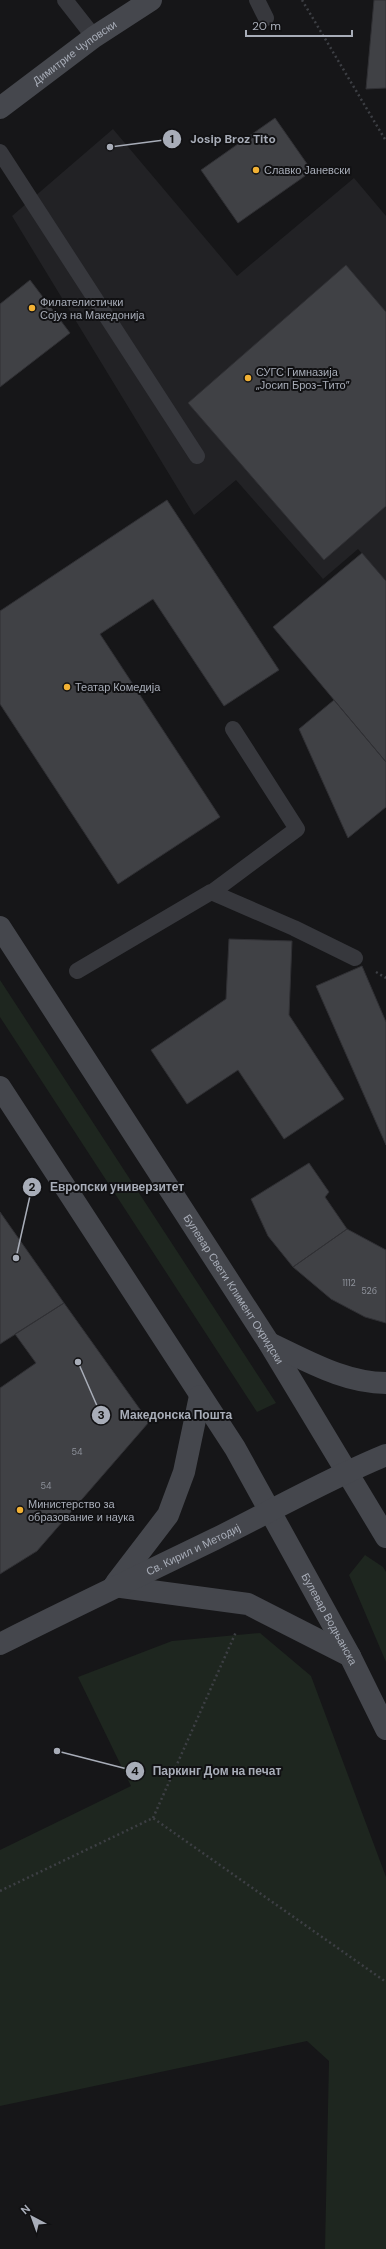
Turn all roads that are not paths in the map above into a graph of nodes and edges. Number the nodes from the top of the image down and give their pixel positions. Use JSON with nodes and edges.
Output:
{"nodes":[{"id":1,"x":65,"y":0,"type":"edge"},
{"id":2,"x":151,"y":0,"type":"edge"},
{"id":3,"x":257,"y":0,"type":"edge"},
{"id":4,"x":266,"y":18,"type":"dead end"},
{"id":5,"x":94,"y":37,"type":"junction"},
{"id":6,"x":0,"y":108,"type":"edge"},
{"id":7,"x":0,"y":152,"type":"edge"},
{"id":8,"x":197,"y":456,"type":"dead end"},
{"id":9,"x":233,"y":729,"type":"dead end"},
{"id":10,"x":211,"y":893,"type":"junction"},
{"id":11,"x":0,"y":927,"type":"edge"},
{"id":12,"x":355,"y":958,"type":"dead end"},
{"id":13,"x":76,"y":971,"type":"dead end"},
{"id":14,"x":0,"y":1087,"type":"edge"},
{"id":15,"x":269,"y":1343,"type":"junction"},
{"id":16,"x":386,"y":1383,"type":"edge"},
{"id":17,"x":200,"y":1396,"type":"junction"},
{"id":18,"x":386,"y":1455,"type":"edge"},
{"id":19,"x":347,"y":1471,"type":"junction"},
{"id":20,"x":270,"y":1510,"type":"junction"},
{"id":21,"x":386,"y":1537,"type":"edge"},
{"id":22,"x":114,"y":1586,"type":"junction"},
{"id":23,"x":0,"y":1644,"type":"edge"},
{"id":24,"x":350,"y":1656,"type":"junction"},
{"id":25,"x":386,"y":1729,"type":"edge"}],
"edges":[{"from":1,"to":5,"type":"lane"},
{"from":2,"to":5,"type":"street","name":"Димитрие Чуповски"},
{"from":3,"to":4,"type":"lane"},
{"from":5,"to":6,"type":"street","name":"Димитрие Чуповски"},
{"from":7,"to":8,"type":"lane"},
{"from":9,"to":10,"type":"lane"},
{"from":10,"to":12,"type":"lane"},
{"from":10,"to":13,"type":"lane"},
{"from":11,"to":15,"type":"street","name":"Булевар Свети Климент Охридски"},
{"from":14,"to":17,"type":"street"},
{"from":15,"to":16,"type":"street"},
{"from":15,"to":19,"type":"street","name":"Булевар Свети Климент Охридски"},
{"from":17,"to":20,"type":"street"},
{"from":17,"to":22,"type":"street"},
{"from":18,"to":19,"type":"street","name":"Св. Кирил и Методиј"},
{"from":19,"to":20,"type":"street","name":"Св. Кирил и Методиј"},
{"from":19,"to":21,"type":"street"},
{"from":20,"to":22,"type":"street","name":"Св. Кирил и Методиј"},
{"from":20,"to":24,"type":"street","name":"Булевар Водњанска"},
{"from":22,"to":23,"type":"street","name":"Св. Кирил и Методиј"},
{"from":22,"to":24,"type":"street"},
{"from":24,"to":25,"type":"street","name":"Булевар Водњанска"}]}
